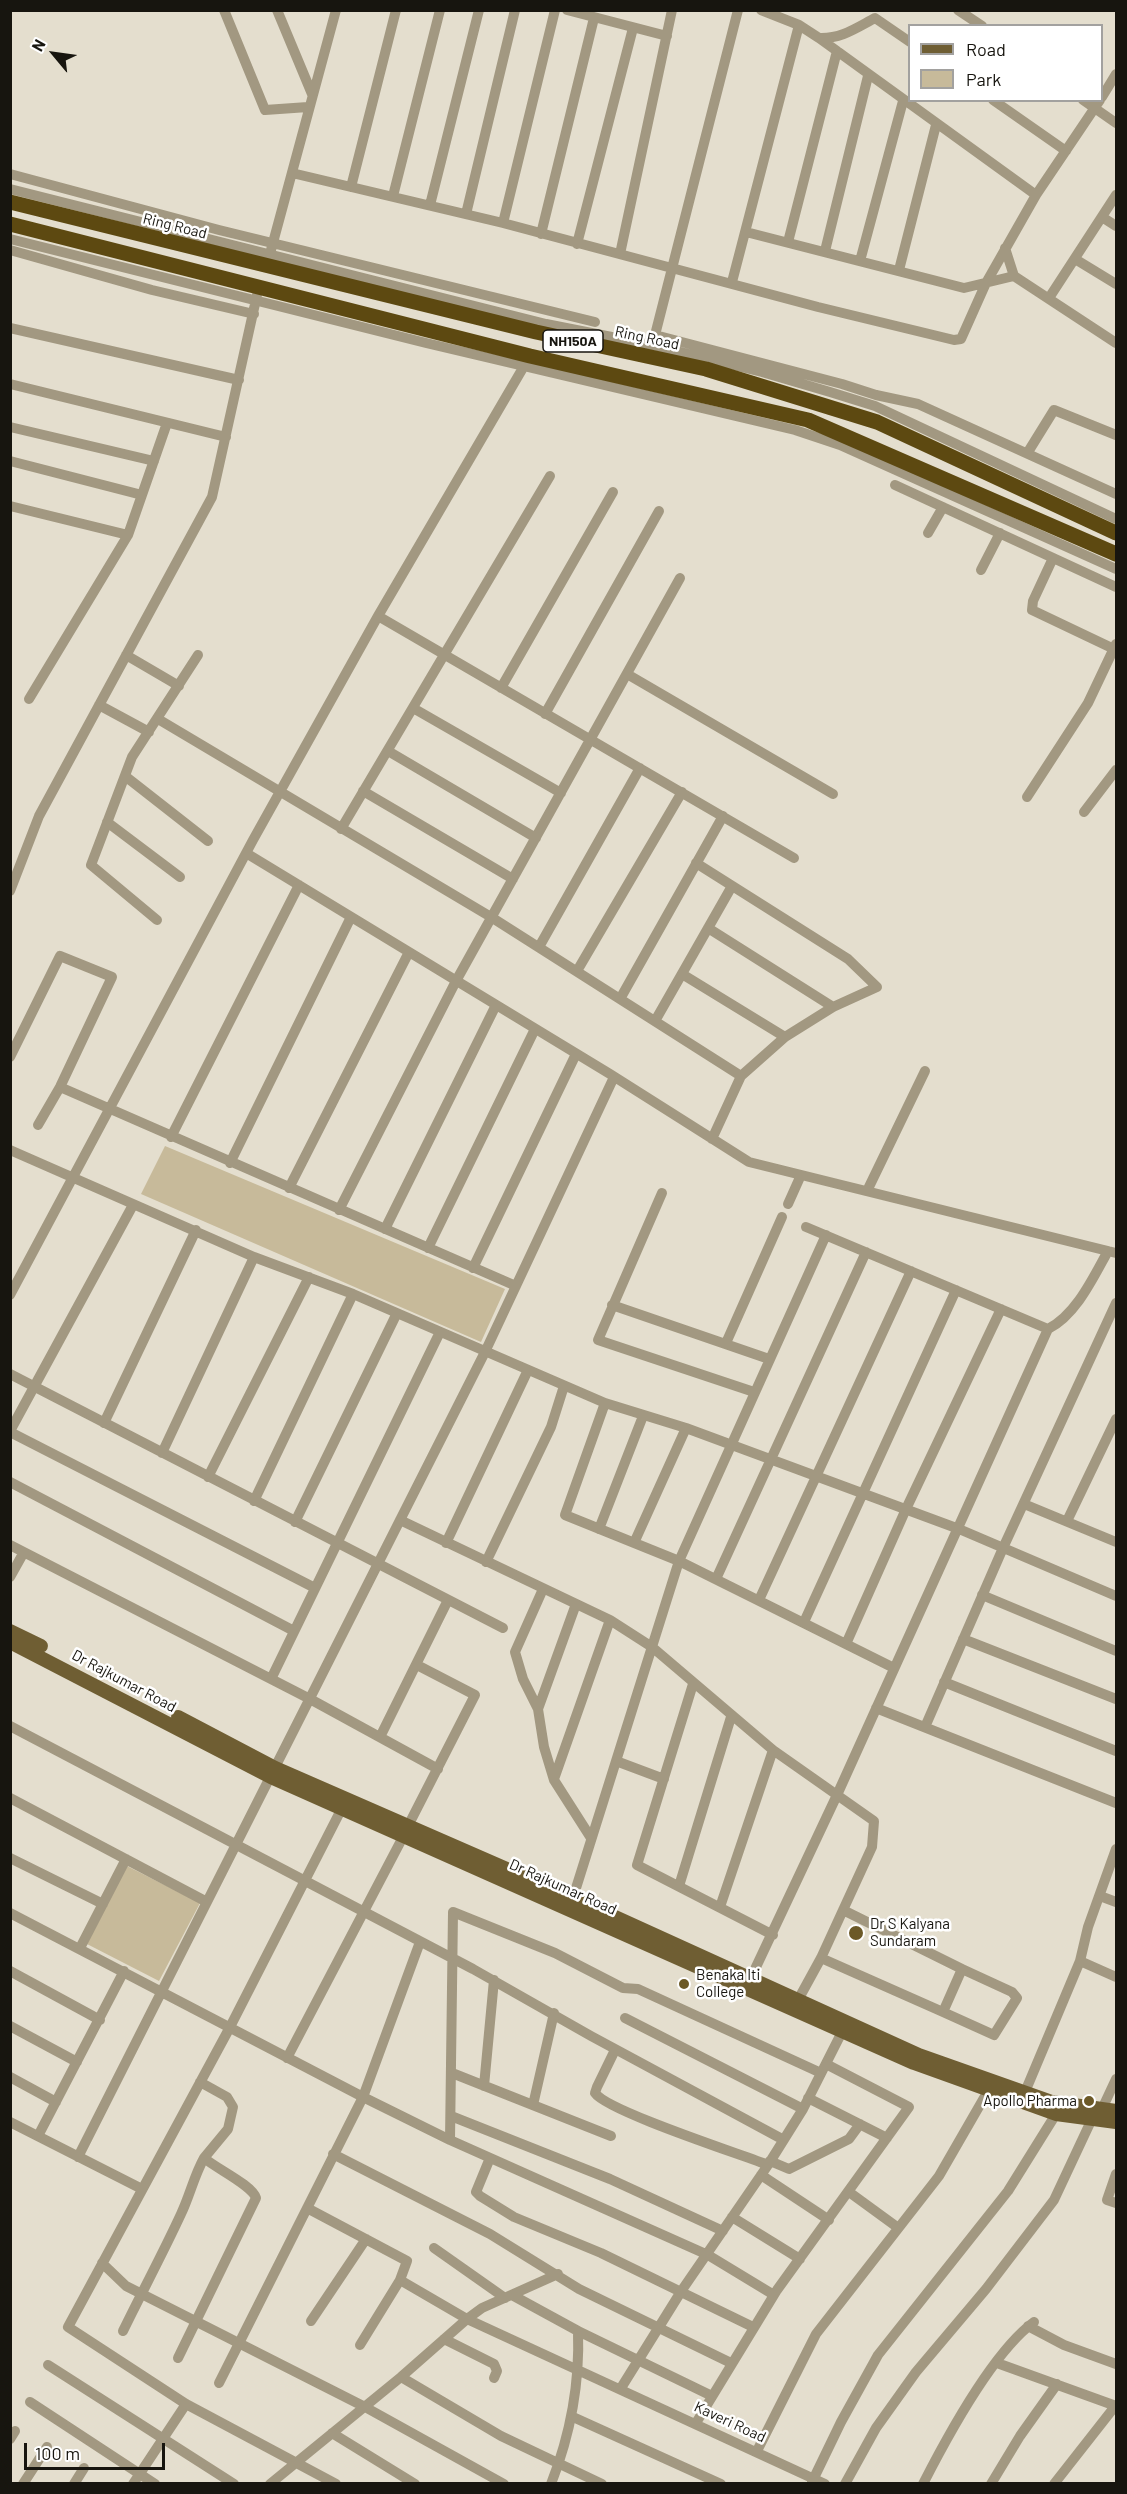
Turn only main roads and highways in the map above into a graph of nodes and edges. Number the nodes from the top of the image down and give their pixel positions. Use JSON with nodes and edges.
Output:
{"nodes":[{"id":1,"x":10,"y":202,"type":"edge"},
{"id":2,"x":10,"y":224,"type":"edge"},
{"id":3,"x":1116,"y":533,"type":"edge"},
{"id":4,"x":1116,"y":554,"type":"edge"},
{"id":5,"x":10,"y":1631,"type":"edge"},
{"id":6,"x":10,"y":1642,"type":"edge"},
{"id":7,"x":273,"y":1772,"type":"junction"},
{"id":8,"x":406,"y":1831,"type":"junction"},
{"id":9,"x":749,"y":1983,"type":"junction"},
{"id":10,"x":845,"y":2026,"type":"junction"},
{"id":11,"x":1116,"y":2111,"type":"edge"},
{"id":12,"x":1116,"y":2122,"type":"edge"}],
"edges":[{"from":1,"to":3,"type":"highway","name":"Ring Road","number":"NH150A"},
{"from":2,"to":4,"type":"highway","number":"NH150A"},
{"from":5,"to":7,"type":"main road","name":"Dr Rajkumar Road"},
{"from":6,"to":7,"type":"main road","name":"Dr Rajkumar Road"},
{"from":7,"to":8,"type":"main road","name":"Dr Rajkumar Road"},
{"from":7,"to":8,"type":"main road","name":"Dr Rajkumar Road"},
{"from":8,"to":9,"type":"main road","name":"Dr Rajkumar Road"},
{"from":9,"to":10,"type":"main road","name":"Dr Rajkumar Road"},
{"from":9,"to":10,"type":"main road","name":"Dr Rajkumar Road"},
{"from":10,"to":11,"type":"main road","name":"Dr Rajkumar Road"},
{"from":10,"to":12,"type":"main road","name":"Dr Rajkumar Road"}]}
